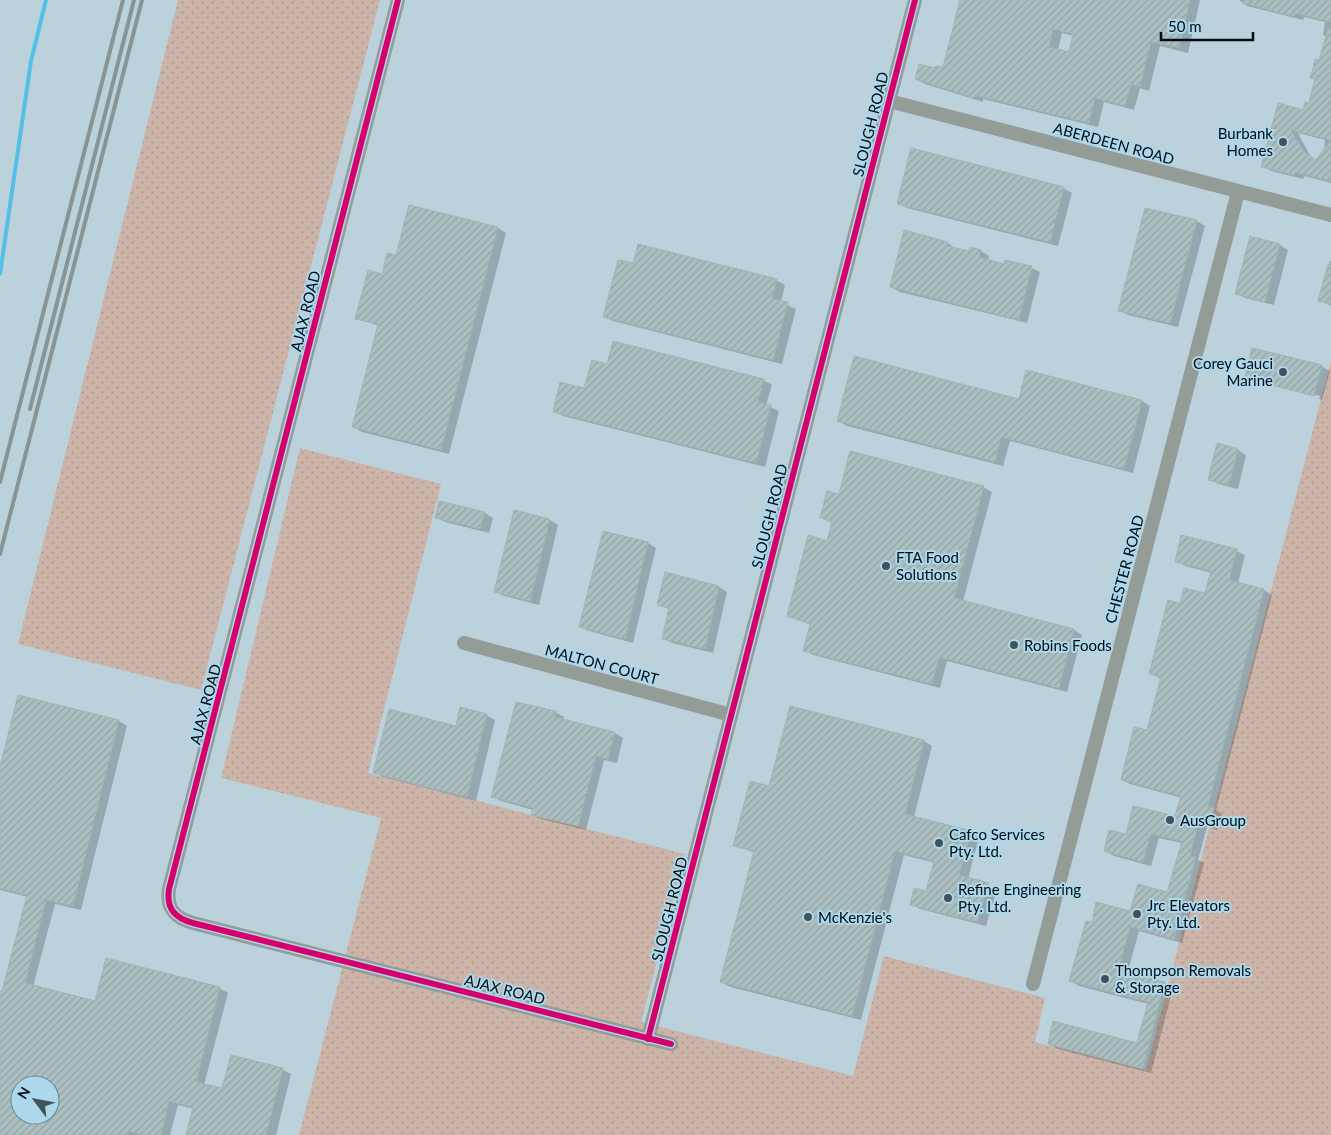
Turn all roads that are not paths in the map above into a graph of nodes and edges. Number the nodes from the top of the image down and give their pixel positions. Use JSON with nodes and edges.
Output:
{"nodes":[{"id":1,"x":398,"y":0,"type":"edge"},
{"id":2,"x":915,"y":0,"type":"edge"},
{"id":3,"x":889,"y":101,"type":"junction"},
{"id":4,"x":1238,"y":192,"type":"junction"},
{"id":5,"x":1331,"y":215,"type":"edge"},
{"id":6,"x":464,"y":643,"type":"dead end"},
{"id":7,"x":731,"y":716,"type":"junction"},
{"id":8,"x":1033,"y":984,"type":"dead end"},
{"id":9,"x":648,"y":1039,"type":"junction"},
{"id":10,"x":671,"y":1044,"type":"dead end"}],
"edges":[{"from":1,"to":9,"type":"street","name":"AJAX ROAD"},
{"from":2,"to":3,"type":"street","name":"SLOUGH ROAD"},
{"from":3,"to":4,"type":"street","name":"ABERDEEN ROAD"},
{"from":3,"to":7,"type":"street","name":"SLOUGH ROAD"},
{"from":4,"to":5,"type":"street","name":"ABERDEEN ROAD"},
{"from":4,"to":8,"type":"street","name":"CHESTER ROAD"},
{"from":6,"to":7,"type":"street","name":"MALTON COURT"},
{"from":7,"to":9,"type":"street","name":"SLOUGH ROAD"},
{"from":9,"to":10,"type":"street","name":"AJAX ROAD"}]}
